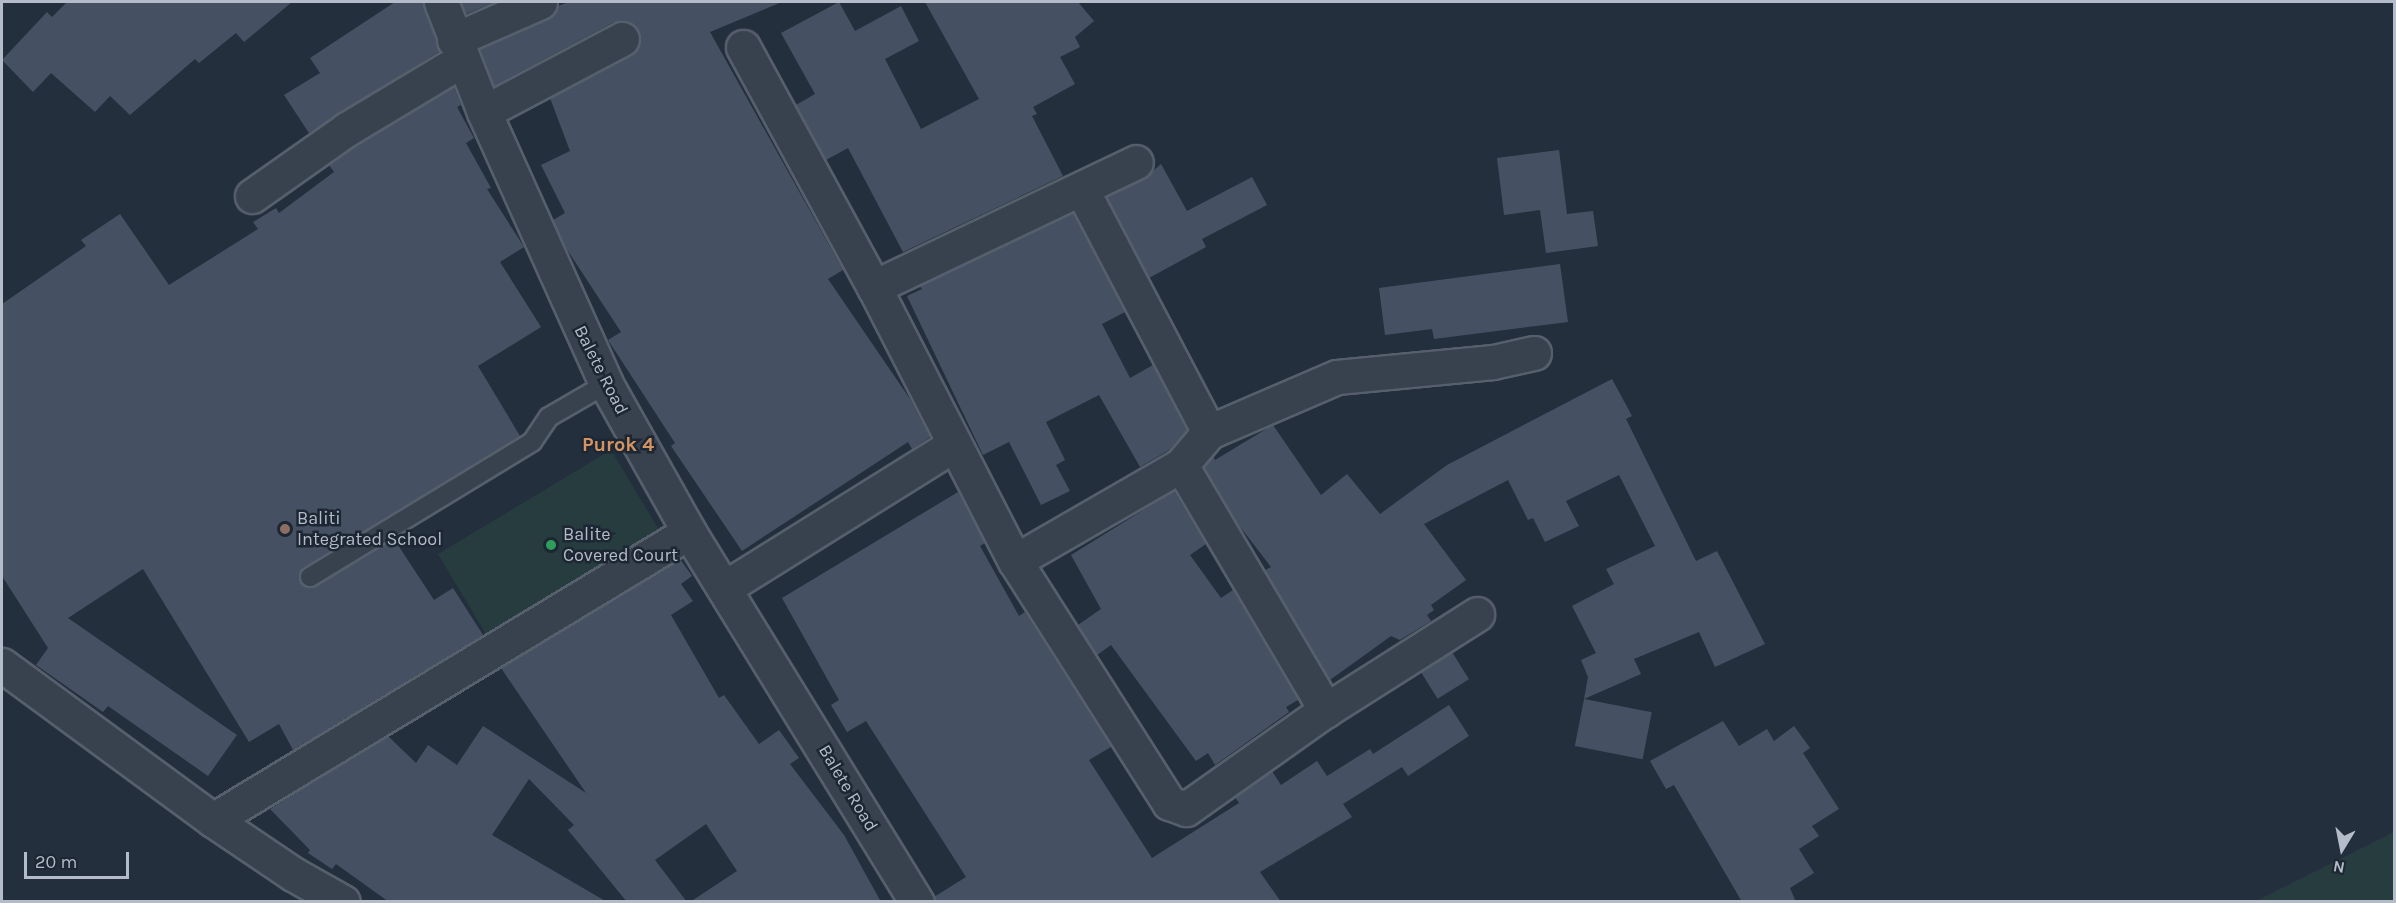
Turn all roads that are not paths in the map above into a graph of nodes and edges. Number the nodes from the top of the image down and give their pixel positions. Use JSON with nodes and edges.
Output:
{"nodes":[{"id":1,"x":441,"y":2,"type":"edge"},
{"id":2,"x":540,"y":2,"type":"edge"},
{"id":3,"x":622,"y":39,"type":"dead end"},
{"id":4,"x":744,"y":47,"type":"dead end"},
{"id":5,"x":458,"y":50,"type":"junction"},
{"id":6,"x":484,"y":112,"type":"junction"},
{"id":7,"x":1136,"y":162,"type":"dead end"},
{"id":8,"x":1082,"y":190,"type":"junction"},
{"id":9,"x":252,"y":196,"type":"dead end"},
{"id":10,"x":874,"y":287,"type":"junction"},
{"id":11,"x":1534,"y":353,"type":"dead end"},
{"id":12,"x":606,"y":384,"type":"junction"},
{"id":13,"x":1209,"y":432,"type":"junction"},
{"id":14,"x":953,"y":445,"type":"junction"},
{"id":15,"x":1181,"y":465,"type":"junction"},
{"id":16,"x":689,"y":532,"type":"junction"},
{"id":17,"x":1015,"y":561,"type":"junction"},
{"id":18,"x":309,"y":577,"type":"dead end"},
{"id":19,"x":726,"y":587,"type":"junction"},
{"id":20,"x":1477,"y":614,"type":"dead end"},
{"id":21,"x":2,"y":665,"type":"edge"},
{"id":22,"x":1326,"y":710,"type":"junction"},
{"id":23,"x":213,"y":820,"type":"junction"},
{"id":24,"x":342,"y":902,"type":"edge"},
{"id":25,"x":917,"y":902,"type":"edge"}],
"edges":[{"from":1,"to":5,"type":"street","name":"Balete Road"},
{"from":2,"to":5,"type":"street"},
{"from":3,"to":6,"type":"street"},
{"from":4,"to":10,"type":"street"},
{"from":5,"to":6,"type":"street","name":"Balete Road"},
{"from":5,"to":9,"type":"street"},
{"from":6,"to":12,"type":"street","name":"Balete Road"},
{"from":7,"to":8,"type":"street"},
{"from":8,"to":10,"type":"street"},
{"from":8,"to":13,"type":"street"},
{"from":10,"to":14,"type":"street"},
{"from":11,"to":13,"type":"street"},
{"from":12,"to":16,"type":"street","name":"Balete Road"},
{"from":12,"to":18,"type":"lane"},
{"from":13,"to":15,"type":"street"},
{"from":14,"to":17,"type":"street"},
{"from":14,"to":19,"type":"street"},
{"from":15,"to":17,"type":"street"},
{"from":15,"to":22,"type":"street"},
{"from":16,"to":19,"type":"street","name":"Balete Road"},
{"from":16,"to":23,"type":"street"},
{"from":17,"to":22,"type":"street"},
{"from":19,"to":25,"type":"street","name":"Balete Road"},
{"from":20,"to":22,"type":"street"},
{"from":21,"to":23,"type":"street"},
{"from":23,"to":24,"type":"street"}]}
